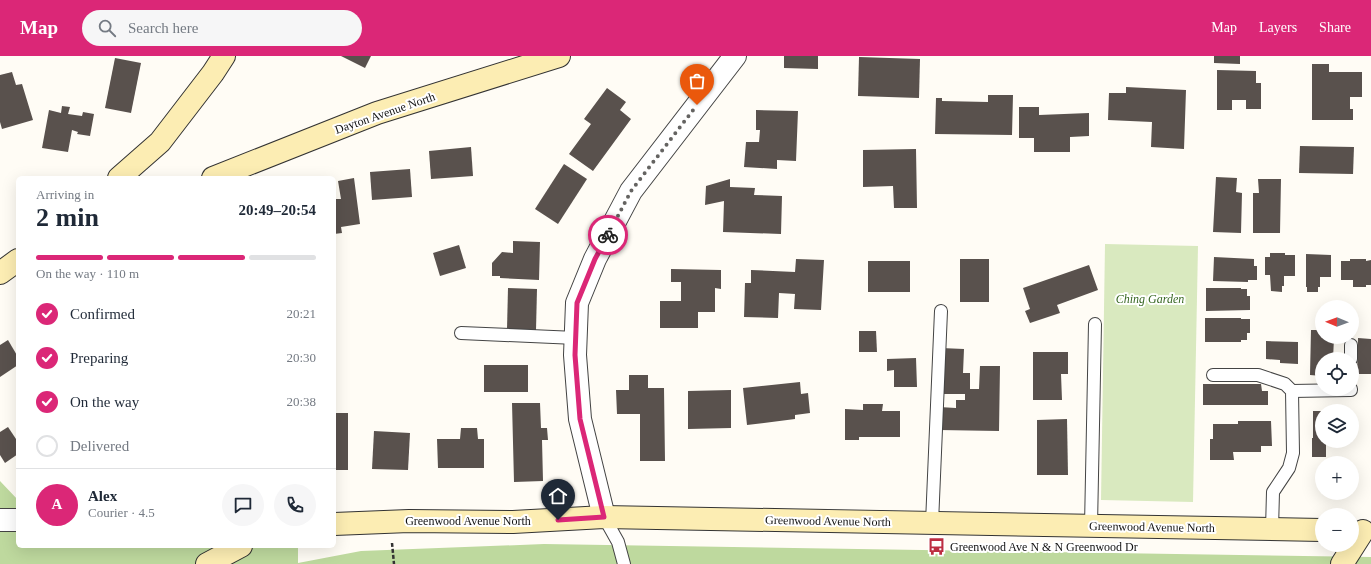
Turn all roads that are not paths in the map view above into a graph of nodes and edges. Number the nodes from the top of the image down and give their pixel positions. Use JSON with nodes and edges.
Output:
{"nodes":[{"id":1,"x":224,"y":56,"type":"edge"},
{"id":2,"x":560,"y":56,"type":"edge"},
{"id":3,"x":735,"y":56,"type":"edge"},
{"id":4,"x":145,"y":168,"type":"edge"},
{"id":5,"x":125,"y":176,"type":"edge"},
{"id":6,"x":219,"y":176,"type":"edge"},
{"id":7,"x":16,"y":253,"type":"edge"},
{"id":8,"x":0,"y":257,"type":"edge"},
{"id":9,"x":16,"y":261,"type":"edge"},
{"id":10,"x":0,"y":273,"type":"edge"},
{"id":11,"x":941,"y":311,"type":"dead end"},
{"id":12,"x":1095,"y":324,"type":"dead end"},
{"id":13,"x":460,"y":333,"type":"dead end"},
{"id":14,"x":576,"y":338,"type":"junction"},
{"id":15,"x":1351,"y":345,"type":"dead end"},
{"id":16,"x":1351,"y":352,"type":"edge"},
{"id":17,"x":1213,"y":375,"type":"dead end"},
{"id":18,"x":1292,"y":391,"type":"junction"},
{"id":19,"x":1315,"y":391,"type":"edge"},
{"id":20,"x":604,"y":517,"type":"junction"},
{"id":21,"x":0,"y":520,"type":"edge"},
{"id":22,"x":16,"y":520,"type":"edge"},
{"id":23,"x":932,"y":523,"type":"junction"},
{"id":24,"x":336,"y":524,"type":"edge"},
{"id":25,"x":1091,"y":526,"type":"junction"},
{"id":26,"x":1272,"y":529,"type":"junction"},
{"id":27,"x":1315,"y":530,"type":"edge"},
{"id":28,"x":1362,"y":531,"type":"edge"},
{"id":29,"x":238,"y":548,"type":"edge"},
{"id":30,"x":207,"y":564,"type":"edge"},
{"id":31,"x":624,"y":564,"type":"edge"},
{"id":32,"x":1342,"y":564,"type":"edge"}],
"edges":[{"from":1,"to":4,"type":"street"},
{"from":2,"to":6,"type":"street","name":"Dayton Avenue North"},
{"from":3,"to":14,"type":"street"},
{"from":4,"to":5,"type":"street"},
{"from":7,"to":8,"type":"street"},
{"from":9,"to":10,"type":"street"},
{"from":11,"to":23,"type":"lane"},
{"from":12,"to":25,"type":"lane"},
{"from":13,"to":14,"type":"lane"},
{"from":14,"to":20,"type":"street"},
{"from":15,"to":16,"type":"lane"},
{"from":17,"to":18,"type":"lane"},
{"from":18,"to":19,"type":"lane"},
{"from":18,"to":26,"type":"lane"},
{"from":20,"to":23,"type":"street","name":"Greenwood Avenue North"},
{"from":20,"to":24,"type":"street","name":"Greenwood Avenue North"},
{"from":20,"to":31,"type":"lane"},
{"from":21,"to":22,"type":"street"},
{"from":23,"to":25,"type":"street","name":"Greenwood Avenue North"},
{"from":25,"to":26,"type":"street","name":"Greenwood Avenue North"},
{"from":26,"to":27,"type":"street","name":"Greenwood Avenue North"},
{"from":28,"to":32,"type":"street"},
{"from":29,"to":30,"type":"street"}]}
